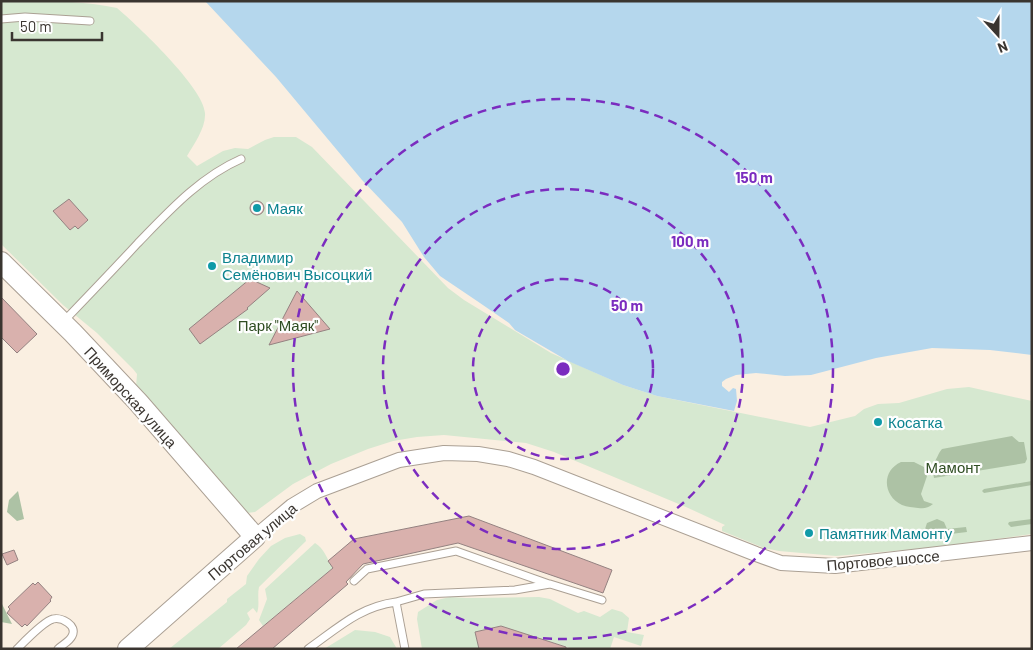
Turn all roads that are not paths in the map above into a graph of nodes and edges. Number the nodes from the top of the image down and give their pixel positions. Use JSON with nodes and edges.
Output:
{"nodes":[{"id":1,"x":1,"y":19,"type":"edge"},
{"id":2,"x":90,"y":21,"type":"dead end"},
{"id":3,"x":241,"y":160,"type":"dead end"},
{"id":4,"x":1,"y":262,"type":"edge"},
{"id":5,"x":62,"y":323,"type":"junction"},
{"id":6,"x":681,"y":524,"type":"joint"},
{"id":7,"x":255,"y":537,"type":"junction"},
{"id":8,"x":1032,"y":544,"type":"edge"},
{"id":9,"x":354,"y":582,"type":"dead end"},
{"id":10,"x":550,"y":584,"type":"junction"},
{"id":11,"x":602,"y":600,"type":"dead end"},
{"id":12,"x":396,"y":602,"type":"junction"},
{"id":13,"x":17,"y":649,"type":"edge"},
{"id":14,"x":58,"y":649,"type":"edge"},
{"id":15,"x":128,"y":649,"type":"edge"},
{"id":16,"x":308,"y":649,"type":"edge"},
{"id":17,"x":405,"y":649,"type":"edge"}],
"edges":[{"from":1,"to":2,"type":"lane"},
{"from":3,"to":5,"type":"lane"},
{"from":4,"to":5,"type":"street","name":"Приморская улица"},
{"from":5,"to":7,"type":"street","name":"Приморская улица"},
{"from":6,"to":7,"type":"street","name":"Портовая улица"},
{"from":6,"to":8,"type":"street","name":"Портовое шоссе"},
{"from":7,"to":15,"type":"street","name":"Портовая улица"},
{"from":9,"to":10,"type":"lane"},
{"from":10,"to":11,"type":"lane"},
{"from":10,"to":12,"type":"lane"},
{"from":12,"to":16,"type":"lane"},
{"from":12,"to":17,"type":"lane"},
{"from":13,"to":14,"type":"lane"}]}
